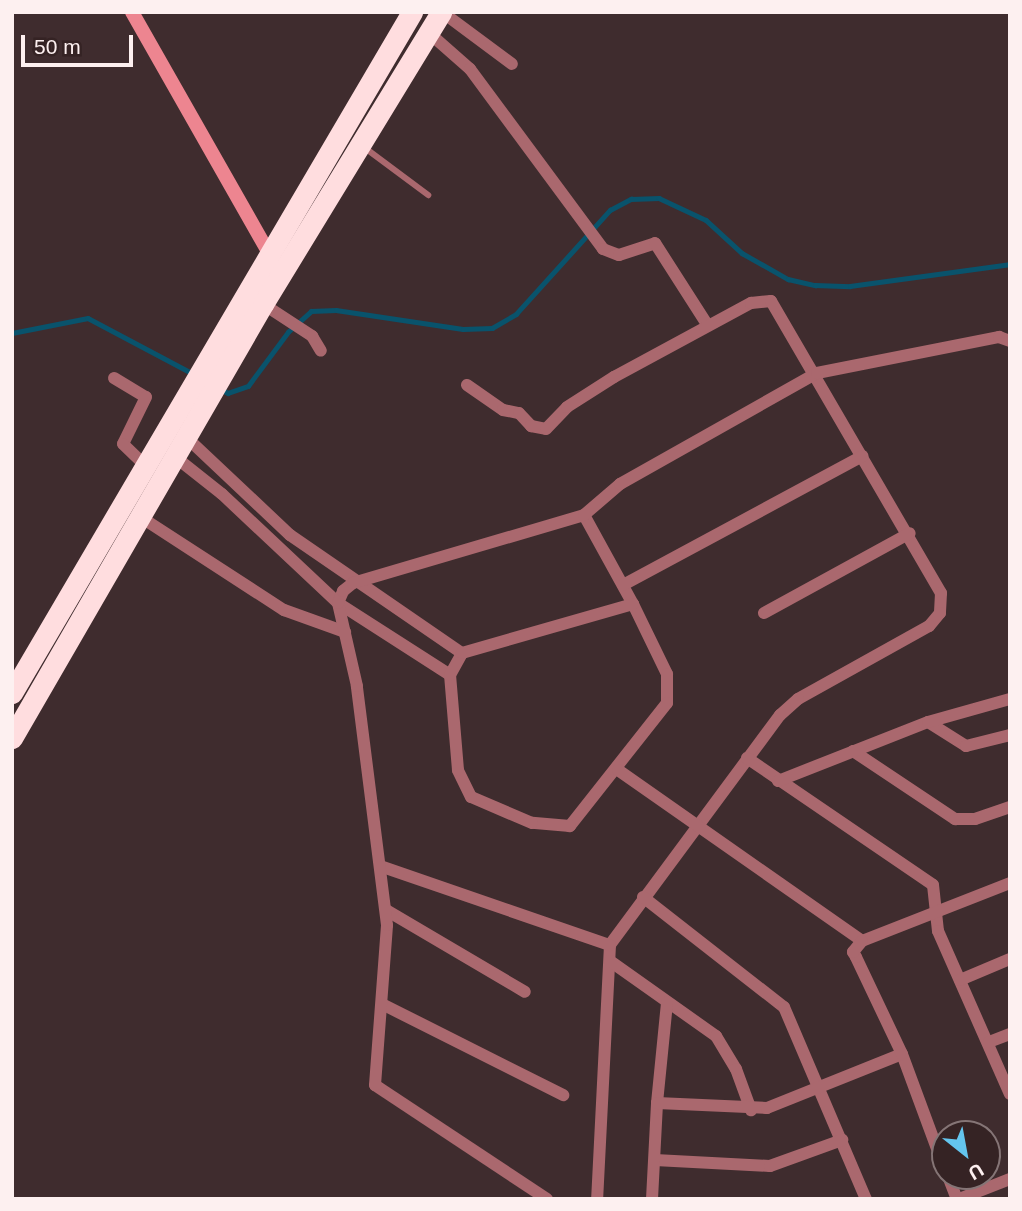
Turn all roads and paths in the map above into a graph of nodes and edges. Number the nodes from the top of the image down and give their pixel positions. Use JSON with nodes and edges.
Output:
{"nodes":[{"id":1,"x":132,"y":12,"type":"edge"},
{"id":2,"x":412,"y":12,"type":"edge"},
{"id":3,"x":441,"y":12,"type":"edge"},
{"id":4,"x":428,"y":32,"type":"junction"},
{"id":5,"x":512,"y":64,"type":"dead end"},
{"id":6,"x":360,"y":145,"type":"junction"},
{"id":7,"x":428,"y":195,"type":"dead end"},
{"id":8,"x":268,"y":251,"type":"junction"},
{"id":9,"x":263,"y":304,"type":"junction"},
{"id":10,"x":708,"y":326,"type":"junction"},
{"id":11,"x":1010,"y":341,"type":"edge"},
{"id":12,"x":321,"y":351,"type":"dead end"},
{"id":13,"x":817,"y":373,"type":"junction"},
{"id":14,"x":114,"y":378,"type":"dead end"},
{"id":15,"x":467,"y":385,"type":"dead end"},
{"id":16,"x":185,"y":425,"type":"junction"},
{"id":17,"x":174,"y":456,"type":"junction"},
{"id":18,"x":863,"y":456,"type":"junction"},
{"id":19,"x":146,"y":466,"type":"junction"},
{"id":20,"x":584,"y":515,"type":"junction"},
{"id":21,"x":139,"y":516,"type":"junction"},
{"id":22,"x":910,"y":533,"type":"junction"},
{"id":23,"x":353,"y":583,"type":"junction"},
{"id":24,"x":623,"y":585,"type":"junction"},
{"id":25,"x":338,"y":603,"type":"junction"},
{"id":26,"x":634,"y":604,"type":"junction"},
{"id":27,"x":764,"y":613,"type":"dead end"},
{"id":28,"x":345,"y":632,"type":"junction"},
{"id":29,"x":461,"y":653,"type":"junction"},
{"id":30,"x":450,"y":675,"type":"junction"},
{"id":31,"x":12,"y":693,"type":"edge"},
{"id":32,"x":1010,"y":699,"type":"edge"},
{"id":33,"x":928,"y":722,"type":"junction"},
{"id":34,"x":1010,"y":735,"type":"edge"},
{"id":35,"x":12,"y":738,"type":"edge"},
{"id":36,"x":853,"y":751,"type":"junction"},
{"id":37,"x":747,"y":758,"type":"junction"},
{"id":38,"x":618,"y":771,"type":"junction"},
{"id":39,"x":778,"y":781,"type":"junction"},
{"id":40,"x":1010,"y":807,"type":"edge"},
{"id":41,"x":694,"y":827,"type":"junction"},
{"id":42,"x":380,"y":866,"type":"junction"},
{"id":43,"x":1010,"y":883,"type":"edge"},
{"id":44,"x":643,"y":897,"type":"junction"},
{"id":45,"x":386,"y":910,"type":"junction"},
{"id":46,"x":934,"y":913,"type":"junction"},
{"id":47,"x":862,"y":941,"type":"junction"},
{"id":48,"x":610,"y":945,"type":"junction"},
{"id":49,"x":1010,"y":959,"type":"edge"},
{"id":50,"x":610,"y":961,"type":"junction"},
{"id":51,"x":960,"y":981,"type":"junction"},
{"id":52,"x":525,"y":992,"type":"dead end"},
{"id":53,"x":667,"y":1002,"type":"junction"},
{"id":54,"x":382,"y":1004,"type":"junction"},
{"id":55,"x":1010,"y":1034,"type":"edge"},
{"id":56,"x":989,"y":1042,"type":"junction"},
{"id":57,"x":902,"y":1054,"type":"junction"},
{"id":58,"x":818,"y":1089,"type":"junction"},
{"id":59,"x":1010,"y":1094,"type":"edge"},
{"id":60,"x":563,"y":1095,"type":"dead end"},
{"id":61,"x":657,"y":1103,"type":"junction"},
{"id":62,"x":751,"y":1110,"type":"junction"},
{"id":63,"x":931,"y":1132,"type":"edge"},
{"id":64,"x":842,"y":1140,"type":"junction"},
{"id":65,"x":655,"y":1160,"type":"junction"},
{"id":66,"x":1010,"y":1179,"type":"edge"},
{"id":67,"x":864,"y":1196,"type":"edge"},
{"id":68,"x":547,"y":1199,"type":"edge"},
{"id":69,"x":597,"y":1199,"type":"edge"},
{"id":70,"x":652,"y":1199,"type":"edge"},
{"id":71,"x":850,"y":1199,"type":"edge"},
{"id":72,"x":958,"y":1199,"type":"edge"}],
"edges":[{"from":1,"to":8,"type":"street"},
{"from":2,"to":8,"type":"highway"},
{"from":3,"to":4,"type":"highway"},
{"from":3,"to":5,"type":"street"},
{"from":4,"to":6,"type":"highway"},
{"from":4,"to":10,"type":"street"},
{"from":6,"to":7,"type":"lane"},
{"from":6,"to":9,"type":"highway"},
{"from":8,"to":16,"type":"highway"},
{"from":9,"to":12,"type":"street"},
{"from":9,"to":16,"type":"highway"},
{"from":10,"to":13,"type":"street"},
{"from":10,"to":15,"type":"street"},
{"from":11,"to":13,"type":"street"},
{"from":13,"to":18,"type":"street"},
{"from":13,"to":20,"type":"street"},
{"from":14,"to":19,"type":"street"},
{"from":16,"to":17,"type":"highway"},
{"from":16,"to":19,"type":"highway"},
{"from":16,"to":23,"type":"street"},
{"from":17,"to":21,"type":"highway"},
{"from":17,"to":25,"type":"street"},
{"from":18,"to":22,"type":"street"},
{"from":18,"to":24,"type":"street"},
{"from":19,"to":31,"type":"highway"},
{"from":20,"to":23,"type":"street"},
{"from":20,"to":24,"type":"street"},
{"from":21,"to":28,"type":"street"},
{"from":21,"to":35,"type":"highway"},
{"from":22,"to":27,"type":"street"},
{"from":22,"to":37,"type":"street"},
{"from":23,"to":25,"type":"street"},
{"from":23,"to":29,"type":"street"},
{"from":24,"to":26,"type":"street"},
{"from":25,"to":28,"type":"street"},
{"from":25,"to":30,"type":"street"},
{"from":26,"to":29,"type":"street"},
{"from":26,"to":38,"type":"street"},
{"from":28,"to":42,"type":"street"},
{"from":29,"to":30,"type":"street"},
{"from":30,"to":38,"type":"street"},
{"from":32,"to":33,"type":"street"},
{"from":33,"to":34,"type":"street"},
{"from":33,"to":36,"type":"street"},
{"from":36,"to":39,"type":"street"},
{"from":36,"to":40,"type":"street"},
{"from":37,"to":39,"type":"street"},
{"from":37,"to":41,"type":"street"},
{"from":38,"to":41,"type":"street"},
{"from":39,"to":46,"type":"street"},
{"from":41,"to":44,"type":"street"},
{"from":41,"to":47,"type":"street"},
{"from":42,"to":45,"type":"street"},
{"from":42,"to":48,"type":"street"},
{"from":43,"to":46,"type":"street"},
{"from":44,"to":48,"type":"street"},
{"from":44,"to":58,"type":"street"},
{"from":45,"to":52,"type":"street"},
{"from":45,"to":54,"type":"street"},
{"from":46,"to":47,"type":"street"},
{"from":46,"to":51,"type":"street"},
{"from":47,"to":57,"type":"street"},
{"from":48,"to":50,"type":"street"},
{"from":49,"to":51,"type":"street"},
{"from":50,"to":53,"type":"street"},
{"from":50,"to":69,"type":"street"},
{"from":51,"to":56,"type":"street"},
{"from":53,"to":61,"type":"street"},
{"from":53,"to":62,"type":"street"},
{"from":54,"to":60,"type":"street"},
{"from":54,"to":68,"type":"street"},
{"from":55,"to":56,"type":"street"},
{"from":56,"to":59,"type":"street"},
{"from":57,"to":58,"type":"street"},
{"from":57,"to":63,"type":"street"},
{"from":58,"to":62,"type":"street"},
{"from":58,"to":64,"type":"street"},
{"from":61,"to":62,"type":"street"},
{"from":61,"to":65,"type":"street"},
{"from":64,"to":65,"type":"street"},
{"from":64,"to":67,"type":"street"},
{"from":65,"to":70,"type":"street"},
{"from":66,"to":72,"type":"street"},
{"from":67,"to":71,"type":"street"}]}
